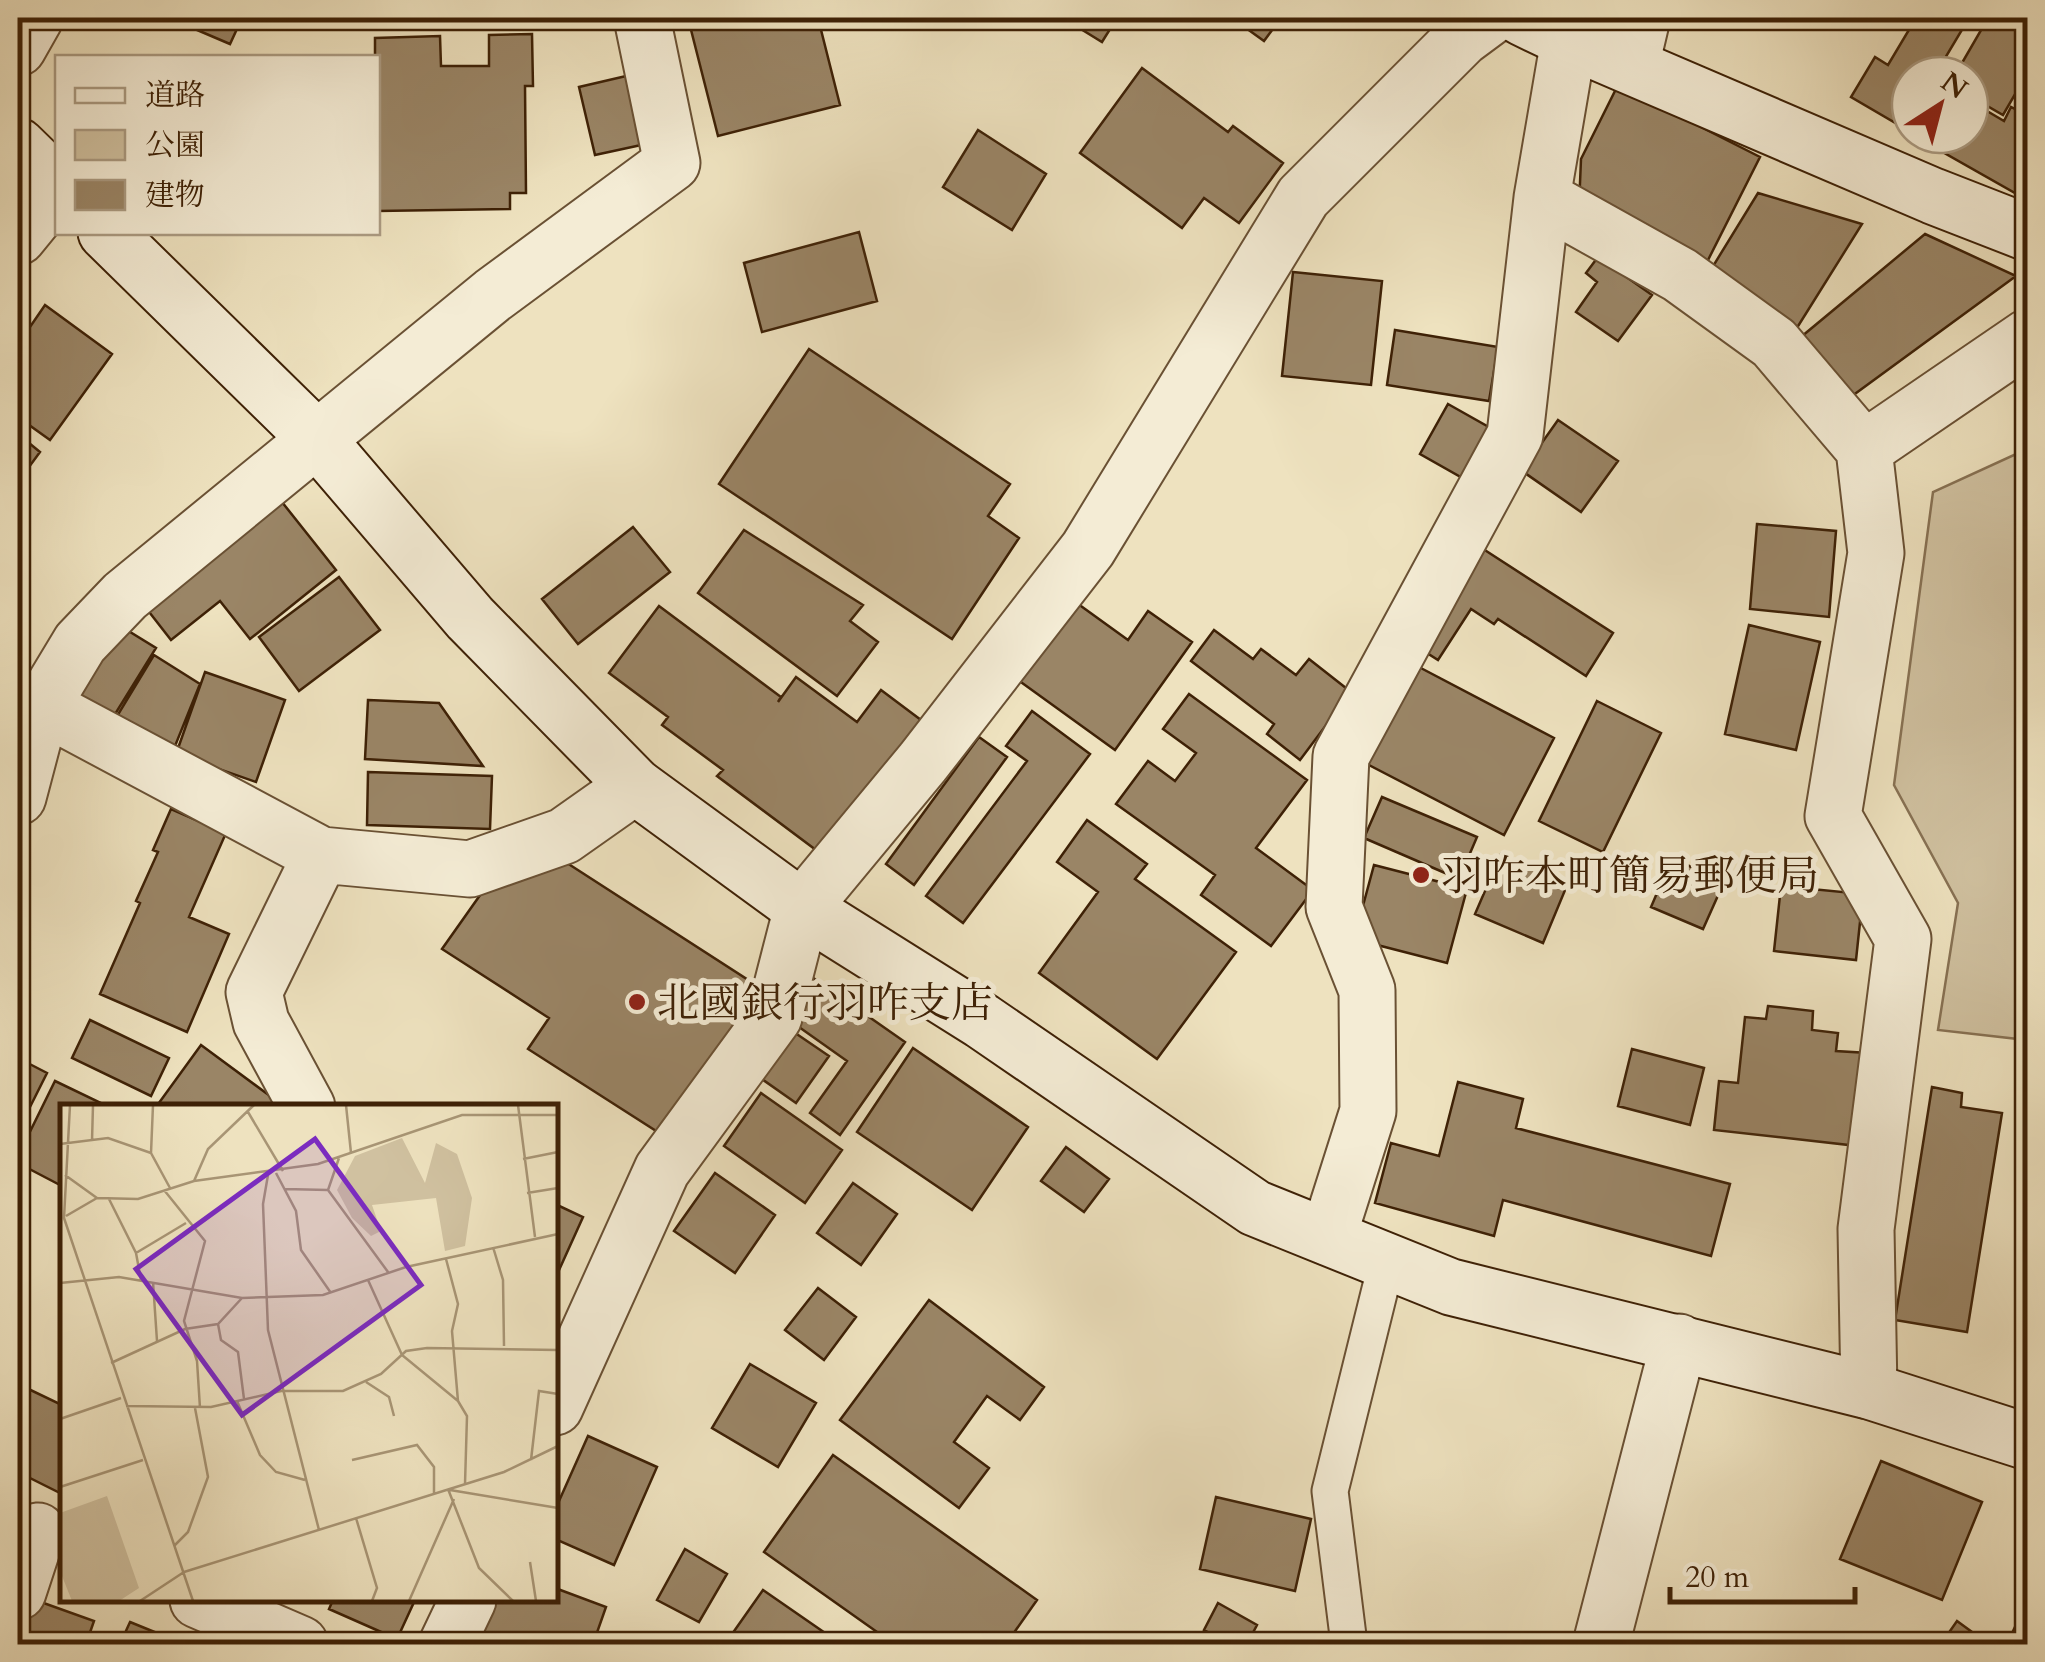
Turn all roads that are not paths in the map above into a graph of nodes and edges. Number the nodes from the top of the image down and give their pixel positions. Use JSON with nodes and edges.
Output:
{"nodes":[{"id":1,"x":35,"y":18,"type":"edge"},
{"id":2,"x":642,"y":18,"type":"edge"},
{"id":3,"x":1489,"y":18,"type":"edge"},
{"id":4,"x":1546,"y":29,"type":"edge"},
{"id":5,"x":1637,"y":41,"type":"edge"},
{"id":6,"x":18,"y":48,"type":"edge"},
{"id":7,"x":18,"y":146,"type":"edge"},
{"id":8,"x":55,"y":184,"type":"edge"},
{"id":9,"x":55,"y":191,"type":"edge"},
{"id":10,"x":1542,"y":198,"type":"junction"},
{"id":11,"x":2028,"y":233,"type":"edge"},
{"id":12,"x":109,"y":235,"type":"edge"},
{"id":13,"x":18,"y":237,"type":"edge"},
{"id":14,"x":2028,"y":337,"type":"edge"},
{"id":15,"x":316,"y":438,"type":"junction"},
{"id":16,"x":1864,"y":449,"type":"junction"},
{"id":17,"x":30,"y":703,"type":"edge"},
{"id":18,"x":635,"y":786,"type":"junction"},
{"id":19,"x":18,"y":797,"type":"edge"},
{"id":20,"x":321,"y":855,"type":"junction"},
{"id":21,"x":802,"y":908,"type":"junction"},
{"id":22,"x":305,"y":1104,"type":"edge"},
{"id":23,"x":1328,"y":1237,"type":"junction"},
{"id":24,"x":1387,"y":1261,"type":"junction"},
{"id":25,"x":1679,"y":1342,"type":"junction"},
{"id":26,"x":1869,"y":1391,"type":"junction"},
{"id":27,"x":558,"y":1399,"type":"edge"},
{"id":28,"x":2028,"y":1442,"type":"edge"},
{"id":29,"x":39,"y":1532,"type":"edge"},
{"id":30,"x":18,"y":1592,"type":"edge"},
{"id":31,"x":203,"y":1602,"type":"edge"},
{"id":32,"x":467,"y":1602,"type":"edge"},
{"id":33,"x":300,"y":1644,"type":"edge"},
{"id":34,"x":447,"y":1644,"type":"edge"},
{"id":35,"x":1349,"y":1644,"type":"edge"},
{"id":36,"x":1600,"y":1644,"type":"edge"}],
"edges":[{"from":1,"to":6,"type":"street"},
{"from":2,"to":15,"type":"street"},
{"from":3,"to":21,"type":"street"},
{"from":4,"to":5,"type":"street"},
{"from":4,"to":10,"type":"street"},
{"from":5,"to":11,"type":"street"},
{"from":7,"to":8,"type":"street"},
{"from":9,"to":13,"type":"street"},
{"from":10,"to":16,"type":"street"},
{"from":10,"to":23,"type":"street"},
{"from":12,"to":15,"type":"street"},
{"from":14,"to":16,"type":"street"},
{"from":15,"to":17,"type":"street"},
{"from":15,"to":18,"type":"street"},
{"from":16,"to":26,"type":"street"},
{"from":17,"to":19,"type":"street"},
{"from":17,"to":20,"type":"street"},
{"from":18,"to":20,"type":"street"},
{"from":18,"to":21,"type":"street"},
{"from":20,"to":22,"type":"street"},
{"from":21,"to":23,"type":"street"},
{"from":21,"to":27,"type":"street"},
{"from":23,"to":24,"type":"street"},
{"from":24,"to":25,"type":"street"},
{"from":24,"to":35,"type":"lane"},
{"from":25,"to":26,"type":"street"},
{"from":25,"to":36,"type":"street"},
{"from":26,"to":28,"type":"street"},
{"from":29,"to":30,"type":"street"},
{"from":31,"to":33,"type":"street"},
{"from":32,"to":34,"type":"street"}]}
